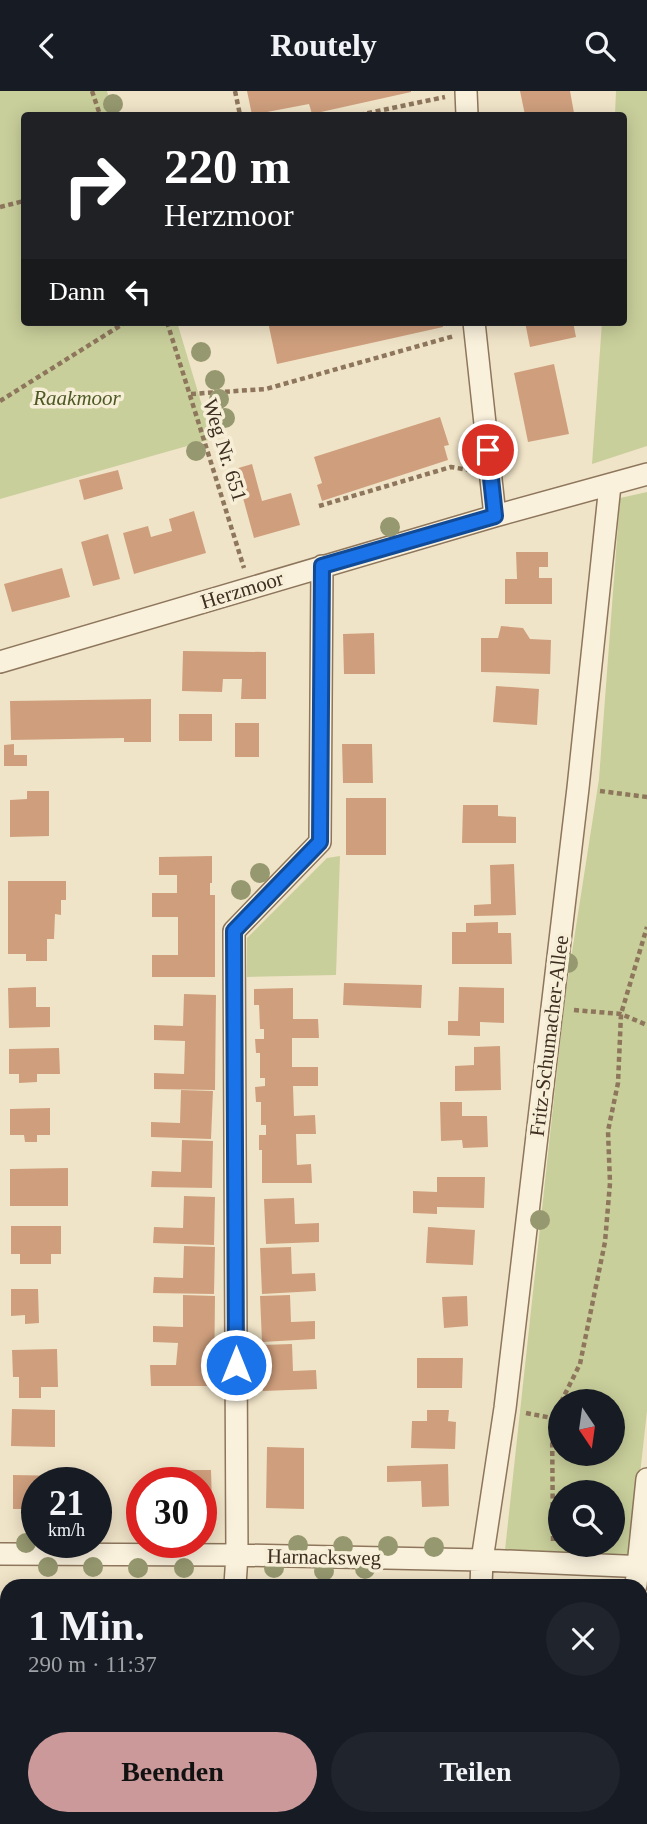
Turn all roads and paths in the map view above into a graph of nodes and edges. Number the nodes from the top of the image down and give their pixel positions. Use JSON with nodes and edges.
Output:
{"nodes":[{"id":1,"x":92,"y":91,"type":"edge"},
{"id":2,"x":235,"y":91,"type":"edge"},
{"id":3,"x":466,"y":92,"type":"edge"},
{"id":4,"x":99,"y":112,"type":"edge"},
{"id":5,"x":239,"y":112,"type":"edge"},
{"id":6,"x":373,"y":112,"type":"edge"},
{"id":7,"x":467,"y":112,"type":"edge"},
{"id":8,"x":21,"y":202,"type":"edge"},
{"id":9,"x":0,"y":207,"type":"edge"},
{"id":10,"x":119,"y":326,"type":"edge"},
{"id":11,"x":168,"y":326,"type":"edge"},
{"id":12,"x":475,"y":326,"type":"edge"},
{"id":13,"x":191,"y":394,"type":"junction"},
{"id":14,"x":0,"y":401,"type":"edge"},
{"id":15,"x":490,"y":474,"type":"junction"},
{"id":16,"x":647,"y":474,"type":"edge"},
{"id":17,"x":610,"y":485,"type":"junction"},
{"id":18,"x":318,"y":506,"type":"dead end"},
{"id":19,"x":495,"y":516,"type":"junction"},
{"id":20,"x":322,"y":566,"type":"junction"},
{"id":21,"x":250,"y":588,"type":"junction"},
{"id":22,"x":0,"y":662,"type":"edge"},
{"id":23,"x":578,"y":788,"type":"junction"},
{"id":24,"x":647,"y":797,"type":"edge"},
{"id":25,"x":647,"y":927,"type":"edge"},
{"id":26,"x":552,"y":1008,"type":"junction"},
{"id":27,"x":621,"y":1014,"type":"junction"},
{"id":28,"x":647,"y":1025,"type":"edge"},
{"id":29,"x":567,"y":1389,"type":"edge"},
{"id":30,"x":552,"y":1467,"type":"edge"},
{"id":31,"x":647,"y":1479,"type":"edge"},
{"id":32,"x":0,"y":1554,"type":"edge"},
{"id":33,"x":237,"y":1555,"type":"junction"},
{"id":34,"x":482,"y":1560,"type":"junction"},
{"id":35,"x":553,"y":1563,"type":"junction"},
{"id":36,"x":640,"y":1573,"type":"edge"},
{"id":37,"x":235,"y":1579,"type":"edge"},
{"id":38,"x":481,"y":1579,"type":"edge"}],
"edges":[{"from":1,"to":4,"type":"path"},
{"from":2,"to":5,"type":"path"},
{"from":3,"to":6,"type":"path"},
{"from":3,"to":7,"type":"street"},
{"from":8,"to":9,"type":"path"},
{"from":10,"to":14,"type":"path"},
{"from":11,"to":13,"type":"path","name":"Weg Nr. 651"},
{"from":12,"to":13,"type":"path"},
{"from":12,"to":15,"type":"street"},
{"from":13,"to":21,"type":"path","name":"Weg Nr. 651"},
{"from":15,"to":18,"type":"path"},
{"from":15,"to":19,"type":"street"},
{"from":16,"to":17,"type":"street","name":"Herzmoor"},
{"from":17,"to":19,"type":"street","name":"Herzmoor"},
{"from":17,"to":23,"type":"street","name":"Fritz-Schumacher-Allee"},
{"from":19,"to":20,"type":"street","name":"Herzmoor"},
{"from":20,"to":21,"type":"street","name":"Herzmoor"},
{"from":20,"to":33,"type":"street"},
{"from":21,"to":22,"type":"street","name":"Herzmoor"},
{"from":23,"to":24,"type":"path"},
{"from":23,"to":26,"type":"street","name":"Fritz-Schumacher-Allee"},
{"from":25,"to":27,"type":"path"},
{"from":26,"to":27,"type":"path"},
{"from":26,"to":34,"type":"street","name":"Fritz-Schumacher-Allee"},
{"from":27,"to":28,"type":"path"},
{"from":27,"to":29,"type":"path"},
{"from":30,"to":35,"type":"path"},
{"from":31,"to":36,"type":"street"},
{"from":32,"to":33,"type":"street","name":"Harnacksweg"},
{"from":33,"to":34,"type":"street","name":"Harnacksweg"},
{"from":33,"to":37,"type":"street"},
{"from":34,"to":35,"type":"street","name":"Harnacksweg"},
{"from":34,"to":38,"type":"street","name":"Fritz-Schumacher-Allee"},
{"from":35,"to":36,"type":"street","name":"Harnacksweg"}]}
